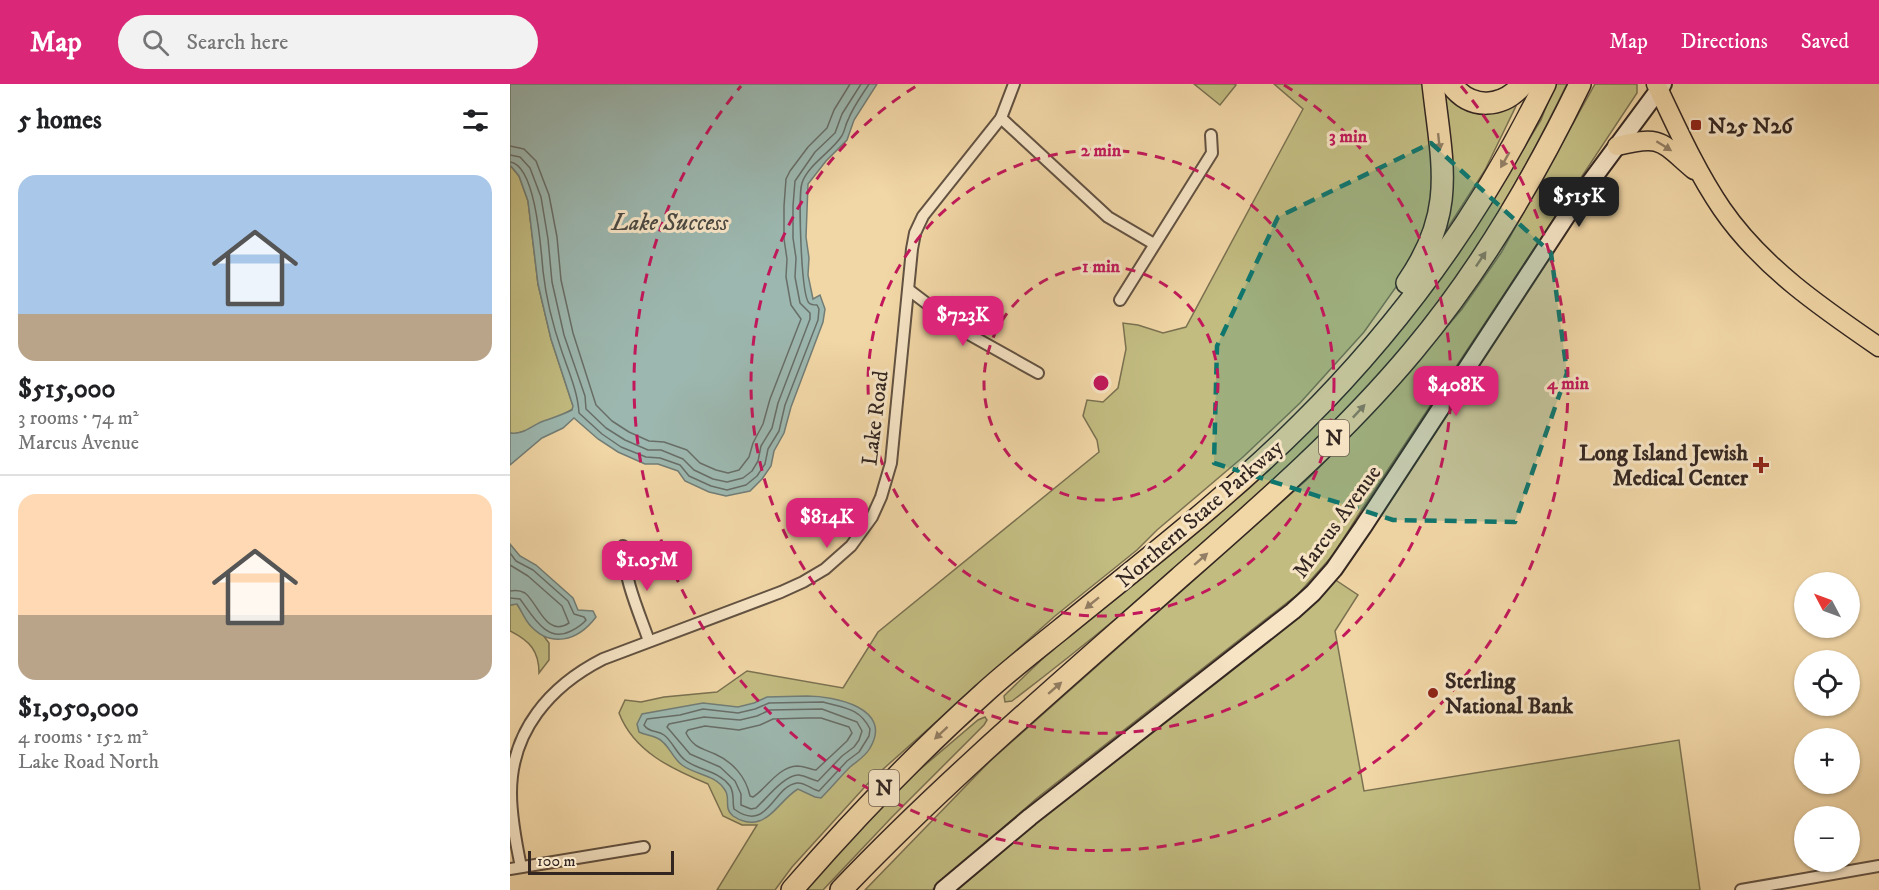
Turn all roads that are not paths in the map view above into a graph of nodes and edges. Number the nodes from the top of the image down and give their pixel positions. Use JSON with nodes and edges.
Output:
{"nodes":[{"id":1,"x":1014,"y":84,"type":"edge"},
{"id":2,"x":1433,"y":84,"type":"edge"},
{"id":3,"x":1451,"y":84,"type":"edge"},
{"id":4,"x":1523,"y":84,"type":"edge"},
{"id":5,"x":1545,"y":84,"type":"edge"},
{"id":6,"x":1580,"y":84,"type":"edge"},
{"id":7,"x":1659,"y":86,"type":"edge"},
{"id":8,"x":1001,"y":118,"type":"junction"},
{"id":9,"x":1211,"y":135,"type":"dead end"},
{"id":10,"x":1617,"y":146,"type":"junction"},
{"id":11,"x":1703,"y":177,"type":"junction"},
{"id":12,"x":1154,"y":244,"type":"junction"},
{"id":13,"x":909,"y":290,"type":"junction"},
{"id":14,"x":1120,"y":300,"type":"dead end"},
{"id":15,"x":1879,"y":347,"type":"edge"},
{"id":16,"x":1038,"y":373,"type":"dead end"},
{"id":17,"x":1305,"y":421,"type":"junction"},
{"id":18,"x":623,"y":546,"type":"dead end"},
{"id":19,"x":649,"y":640,"type":"junction"},
{"id":20,"x":907,"y":823,"type":"junction"},
{"id":21,"x":644,"y":847,"type":"dead end"},
{"id":22,"x":1879,"y":866,"type":"edge"},
{"id":23,"x":516,"y":868,"type":"edge"},
{"id":24,"x":792,"y":890,"type":"edge"},
{"id":25,"x":841,"y":890,"type":"edge"},
{"id":26,"x":855,"y":890,"type":"edge"},
{"id":27,"x":943,"y":890,"type":"edge"},
{"id":28,"x":1741,"y":890,"type":"edge"}],
"edges":[{"from":1,"to":8,"type":"street","name":"Lake Road"},
{"from":2,"to":17,"type":"highway","one_way":true},
{"from":3,"to":4,"type":"highway"},
{"from":5,"to":17,"type":"highway","name":"Northern State Parkway","number":"N","one_way":true},
{"from":20,"to":6,"type":"highway","name":"Northern State Parkway","number":"N","one_way":true},
{"from":7,"to":10,"type":"main road","name":"Marcus Avenue"},
{"from":7,"to":11,"type":"main road"},
{"from":8,"to":12,"type":"street"},
{"from":8,"to":13,"type":"street","name":"Lake Road"},
{"from":9,"to":12,"type":"street"},
{"from":10,"to":11,"type":"main road","one_way":true},
{"from":10,"to":27,"type":"main road","name":"Marcus Avenue"},
{"from":11,"to":15,"type":"main road"},
{"from":12,"to":14,"type":"street"},
{"from":13,"to":16,"type":"street"},
{"from":13,"to":19,"type":"street","name":"Lake Road"},
{"from":17,"to":24,"type":"highway","name":"Northern State Parkway","number":"N","one_way":true},
{"from":18,"to":19,"type":"street"},
{"from":19,"to":23,"type":"street","name":"Lake Road"},
{"from":20,"to":25,"type":"highway","name":"Northern State Parkway","number":"N"},
{"from":20,"to":26,"type":"highway"},
{"from":21,"to":23,"type":"street"},
{"from":22,"to":28,"type":"street"}]}
